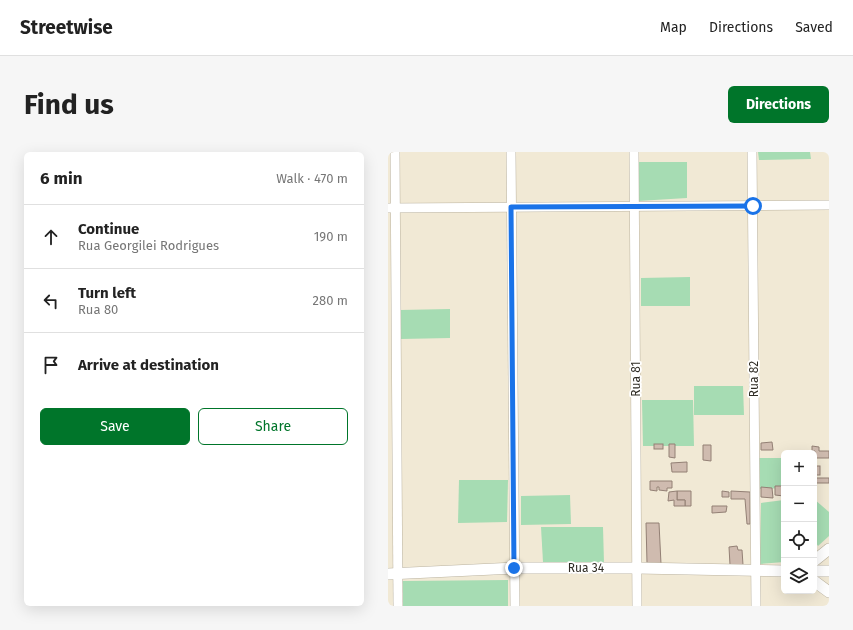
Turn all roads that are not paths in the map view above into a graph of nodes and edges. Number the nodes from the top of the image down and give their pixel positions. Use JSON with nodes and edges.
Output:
{"nodes":[{"id":1,"x":395,"y":152,"type":"edge"},
{"id":2,"x":511,"y":152,"type":"edge"},
{"id":3,"x":634,"y":152,"type":"edge"},
{"id":4,"x":752,"y":152,"type":"edge"},
{"id":5,"x":829,"y":205,"type":"edge"},
{"id":6,"x":635,"y":206,"type":"junction"},
{"id":7,"x":753,"y":206,"type":"junction"},
{"id":8,"x":511,"y":207,"type":"junction"},
{"id":9,"x":392,"y":208,"type":"edge"},
{"id":10,"x":829,"y":550,"type":"edge"},
{"id":11,"x":817,"y":560,"type":"edge"},
{"id":12,"x":514,"y":568,"type":"junction"},
{"id":13,"x":637,"y":568,"type":"junction"},
{"id":14,"x":756,"y":570,"type":"junction"},
{"id":15,"x":781,"y":571,"type":"edge"},
{"id":16,"x":817,"y":571,"type":"edge"},
{"id":17,"x":829,"y":571,"type":"edge"},
{"id":18,"x":393,"y":574,"type":"edge"},
{"id":19,"x":817,"y":583,"type":"edge"},
{"id":20,"x":829,"y":592,"type":"edge"},
{"id":21,"x":398,"y":606,"type":"edge"},
{"id":22,"x":515,"y":606,"type":"edge"},
{"id":23,"x":637,"y":606,"type":"edge"},
{"id":24,"x":756,"y":606,"type":"edge"}],
"edges":[{"from":1,"to":9,"type":"street"},
{"from":2,"to":8,"type":"street"},
{"from":3,"to":6,"type":"street","name":"Rua 81"},
{"from":4,"to":7,"type":"street","name":"Rua 82"},
{"from":5,"to":7,"type":"street"},
{"from":6,"to":7,"type":"street"},
{"from":6,"to":8,"type":"street"},
{"from":6,"to":13,"type":"street","name":"Rua 81"},
{"from":7,"to":14,"type":"street","name":"Rua 82"},
{"from":8,"to":9,"type":"street"},
{"from":8,"to":12,"type":"street"},
{"from":9,"to":18,"type":"street"},
{"from":10,"to":11,"type":"street"},
{"from":12,"to":13,"type":"street","name":"Rua 34"},
{"from":12,"to":18,"type":"street","name":"Rua 34"},
{"from":12,"to":22,"type":"street"},
{"from":13,"to":14,"type":"street","name":"Rua 34"},
{"from":13,"to":23,"type":"street","name":"Rua 81"},
{"from":14,"to":15,"type":"street","name":"Rua 34"},
{"from":14,"to":24,"type":"street","name":"Rua 82"},
{"from":16,"to":17,"type":"street"},
{"from":18,"to":21,"type":"street"},
{"from":19,"to":20,"type":"street"}]}
